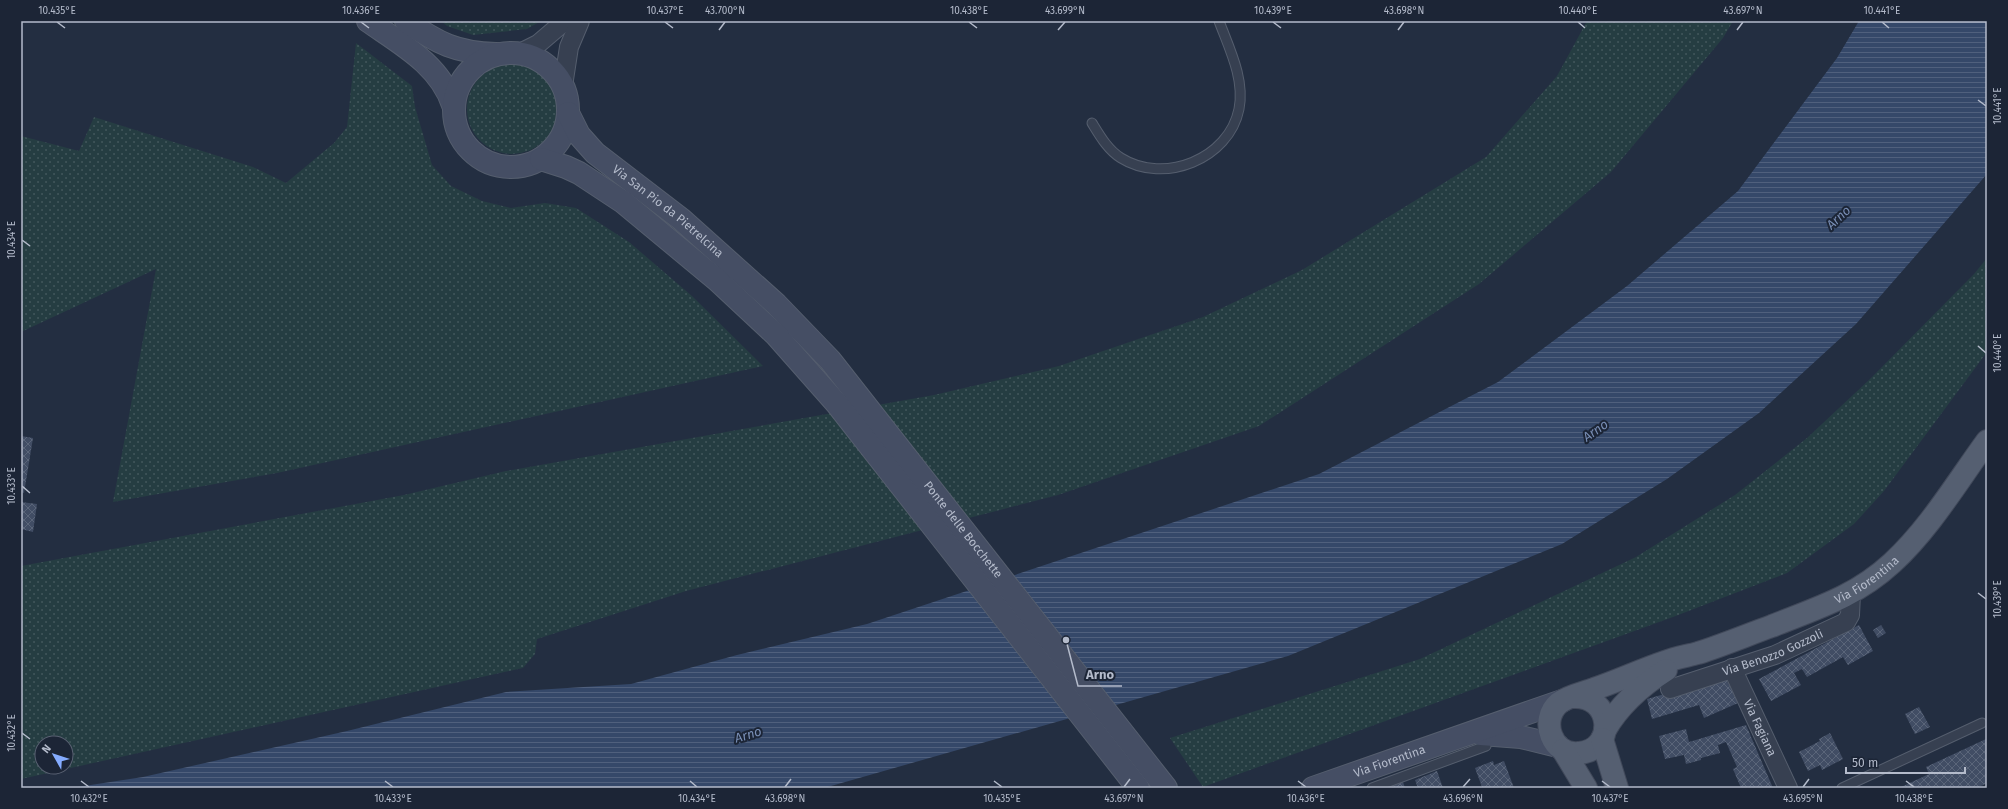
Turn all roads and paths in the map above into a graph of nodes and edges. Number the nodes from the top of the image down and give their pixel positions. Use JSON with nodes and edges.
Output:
{"nodes":[{"id":1,"x":368,"y":21,"type":"edge"},
{"id":2,"x":406,"y":21,"type":"edge"},
{"id":3,"x":565,"y":21,"type":"edge"},
{"id":4,"x":580,"y":21,"type":"edge"},
{"id":5,"x":1219,"y":21,"type":"edge"},
{"id":6,"x":520,"y":53,"type":"junction"},
{"id":7,"x":497,"y":54,"type":"junction"},
{"id":8,"x":563,"y":86,"type":"junction"},
{"id":9,"x":454,"y":105,"type":"junction"},
{"id":10,"x":568,"y":112,"type":"junction"},
{"id":11,"x":1092,"y":123,"type":"dead end"},
{"id":12,"x":541,"y":159,"type":"junction"},
{"id":13,"x":776,"y":304,"type":"joint"},
{"id":14,"x":761,"y":320,"type":"joint"},
{"id":15,"x":1987,"y":441,"type":"edge"},
{"id":16,"x":1851,"y":594,"type":"junction"},
{"id":17,"x":1698,"y":653,"type":"junction"},
{"id":18,"x":1732,"y":668,"type":"junction"},
{"id":19,"x":1670,"y":689,"type":"dead end"},
{"id":20,"x":1567,"y":699,"type":"junction"},
{"id":21,"x":1982,"y":723,"type":"dead end"},
{"id":22,"x":1466,"y":734,"type":"junction"},
{"id":23,"x":1603,"y":734,"type":"junction"},
{"id":24,"x":1486,"y":746,"type":"dead end"},
{"id":25,"x":1561,"y":748,"type":"junction"},
{"id":26,"x":1132,"y":781,"type":"edge"},
{"id":27,"x":1166,"y":788,"type":"edge"},
{"id":28,"x":1313,"y":788,"type":"edge"},
{"id":29,"x":1372,"y":788,"type":"edge"},
{"id":30,"x":1586,"y":788,"type":"edge"},
{"id":31,"x":1617,"y":788,"type":"edge"},
{"id":32,"x":1788,"y":788,"type":"edge"},
{"id":33,"x":1842,"y":788,"type":"edge"}],
"edges":[{"from":1,"to":9,"type":"main road"},
{"from":2,"to":7,"type":"main road"},
{"from":3,"to":6,"type":"street"},
{"from":4,"to":8,"type":"street"},
{"from":5,"to":11,"type":"lane"},
{"from":6,"to":7,"type":"main road"},
{"from":6,"to":8,"type":"main road"},
{"from":7,"to":9,"type":"main road"},
{"from":8,"to":10,"type":"main road"},
{"from":9,"to":12,"type":"main road"},
{"from":10,"to":12,"type":"main road"},
{"from":10,"to":13,"type":"main road","name":"Via San Pio da Pietrelcina"},
{"from":12,"to":14,"type":"main road","name":"Via San Pio da Pietrelcina"},
{"from":13,"to":27,"type":"main road","name":"Ponte delle Bocchette"},
{"from":14,"to":26,"type":"main road","name":"Ponte delle Bocchette"},
{"from":15,"to":16,"type":"main road","name":"Via Fiorentina"},
{"from":16,"to":17,"type":"main road","name":"Via Fiorentina"},
{"from":16,"to":18,"type":"street","name":"Via Benozzo Gozzoli"},
{"from":17,"to":20,"type":"main road","name":"Via Fiorentina"},
{"from":17,"to":23,"type":"main road","name":"Via Fiorentina"},
{"from":18,"to":19,"type":"street","name":"Via Benozzo Gozzoli"},
{"from":18,"to":32,"type":"street","name":"Via Fagiana"},
{"from":20,"to":22,"type":"main road","name":"Via Fiorentina"},
{"from":20,"to":23,"type":"main road"},
{"from":20,"to":25,"type":"main road"},
{"from":21,"to":33,"type":"lane"},
{"from":22,"to":25,"type":"main road","name":"Via Fiorentina"},
{"from":22,"to":28,"type":"main road","name":"Via Fiorentina"},
{"from":23,"to":25,"type":"main road","name":"Via Fiorentina"},
{"from":23,"to":31,"type":"main road"},
{"from":24,"to":29,"type":"lane"},
{"from":25,"to":30,"type":"main road"}]}
